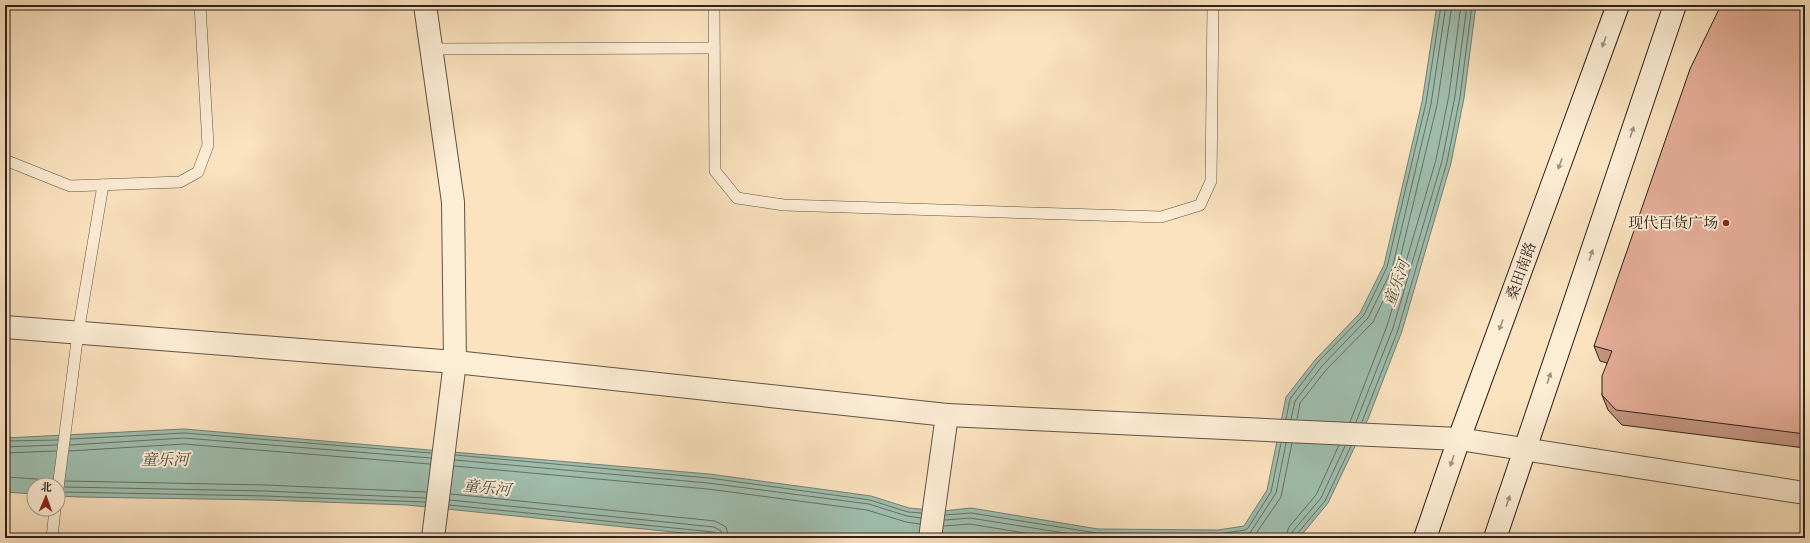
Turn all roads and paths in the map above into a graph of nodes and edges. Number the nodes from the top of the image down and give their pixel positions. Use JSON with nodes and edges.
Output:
{"nodes":[{"id":1,"x":200,"y":5,"type":"edge"},
{"id":2,"x":425,"y":5,"type":"edge"},
{"id":3,"x":714,"y":5,"type":"edge"},
{"id":4,"x":1213,"y":5,"type":"edge"},
{"id":5,"x":1618,"y":5,"type":"edge"},
{"id":6,"x":1675,"y":5,"type":"edge"},
{"id":7,"x":714,"y":48,"type":"junction"},
{"id":8,"x":431,"y":49,"type":"junction"},
{"id":9,"x":5,"y":160,"type":"edge"},
{"id":10,"x":103,"y":185,"type":"junction"},
{"id":11,"x":5,"y":327,"type":"edge"},
{"id":12,"x":78,"y":332,"type":"junction"},
{"id":13,"x":455,"y":362,"type":"junction"},
{"id":14,"x":947,"y":414,"type":"junction"},
{"id":15,"x":1459,"y":439,"type":"junction"},
{"id":16,"x":1525,"y":450,"type":"junction"},
{"id":17,"x":59,"y":477,"type":"edge"},
{"id":18,"x":1805,"y":493,"type":"edge"},
{"id":19,"x":54,"y":517,"type":"edge"},
{"id":20,"x":52,"y":538,"type":"edge"},
{"id":21,"x":433,"y":538,"type":"edge"},
{"id":22,"x":930,"y":538,"type":"edge"},
{"id":23,"x":1425,"y":538,"type":"edge"},
{"id":24,"x":1495,"y":538,"type":"edge"}],
"edges":[{"from":1,"to":10,"type":"lane"},
{"from":2,"to":8,"type":"street"},
{"from":3,"to":7,"type":"lane"},
{"from":4,"to":7,"type":"lane"},
{"from":5,"to":15,"type":"street","name":"桑田南路","one_way":true},
{"from":16,"to":6,"type":"street","one_way":true},
{"from":7,"to":8,"type":"lane"},
{"from":8,"to":13,"type":"street"},
{"from":9,"to":10,"type":"lane"},
{"from":10,"to":12,"type":"lane"},
{"from":11,"to":12,"type":"street"},
{"from":12,"to":13,"type":"street"},
{"from":12,"to":17,"type":"lane"},
{"from":13,"to":14,"type":"street"},
{"from":13,"to":21,"type":"street"},
{"from":14,"to":15,"type":"street"},
{"from":14,"to":22,"type":"street"},
{"from":15,"to":16,"type":"street"},
{"from":15,"to":23,"type":"street","name":"桑田南路","one_way":true},
{"from":16,"to":18,"type":"street"},
{"from":24,"to":16,"type":"street","one_way":true},
{"from":19,"to":20,"type":"lane"}]}
